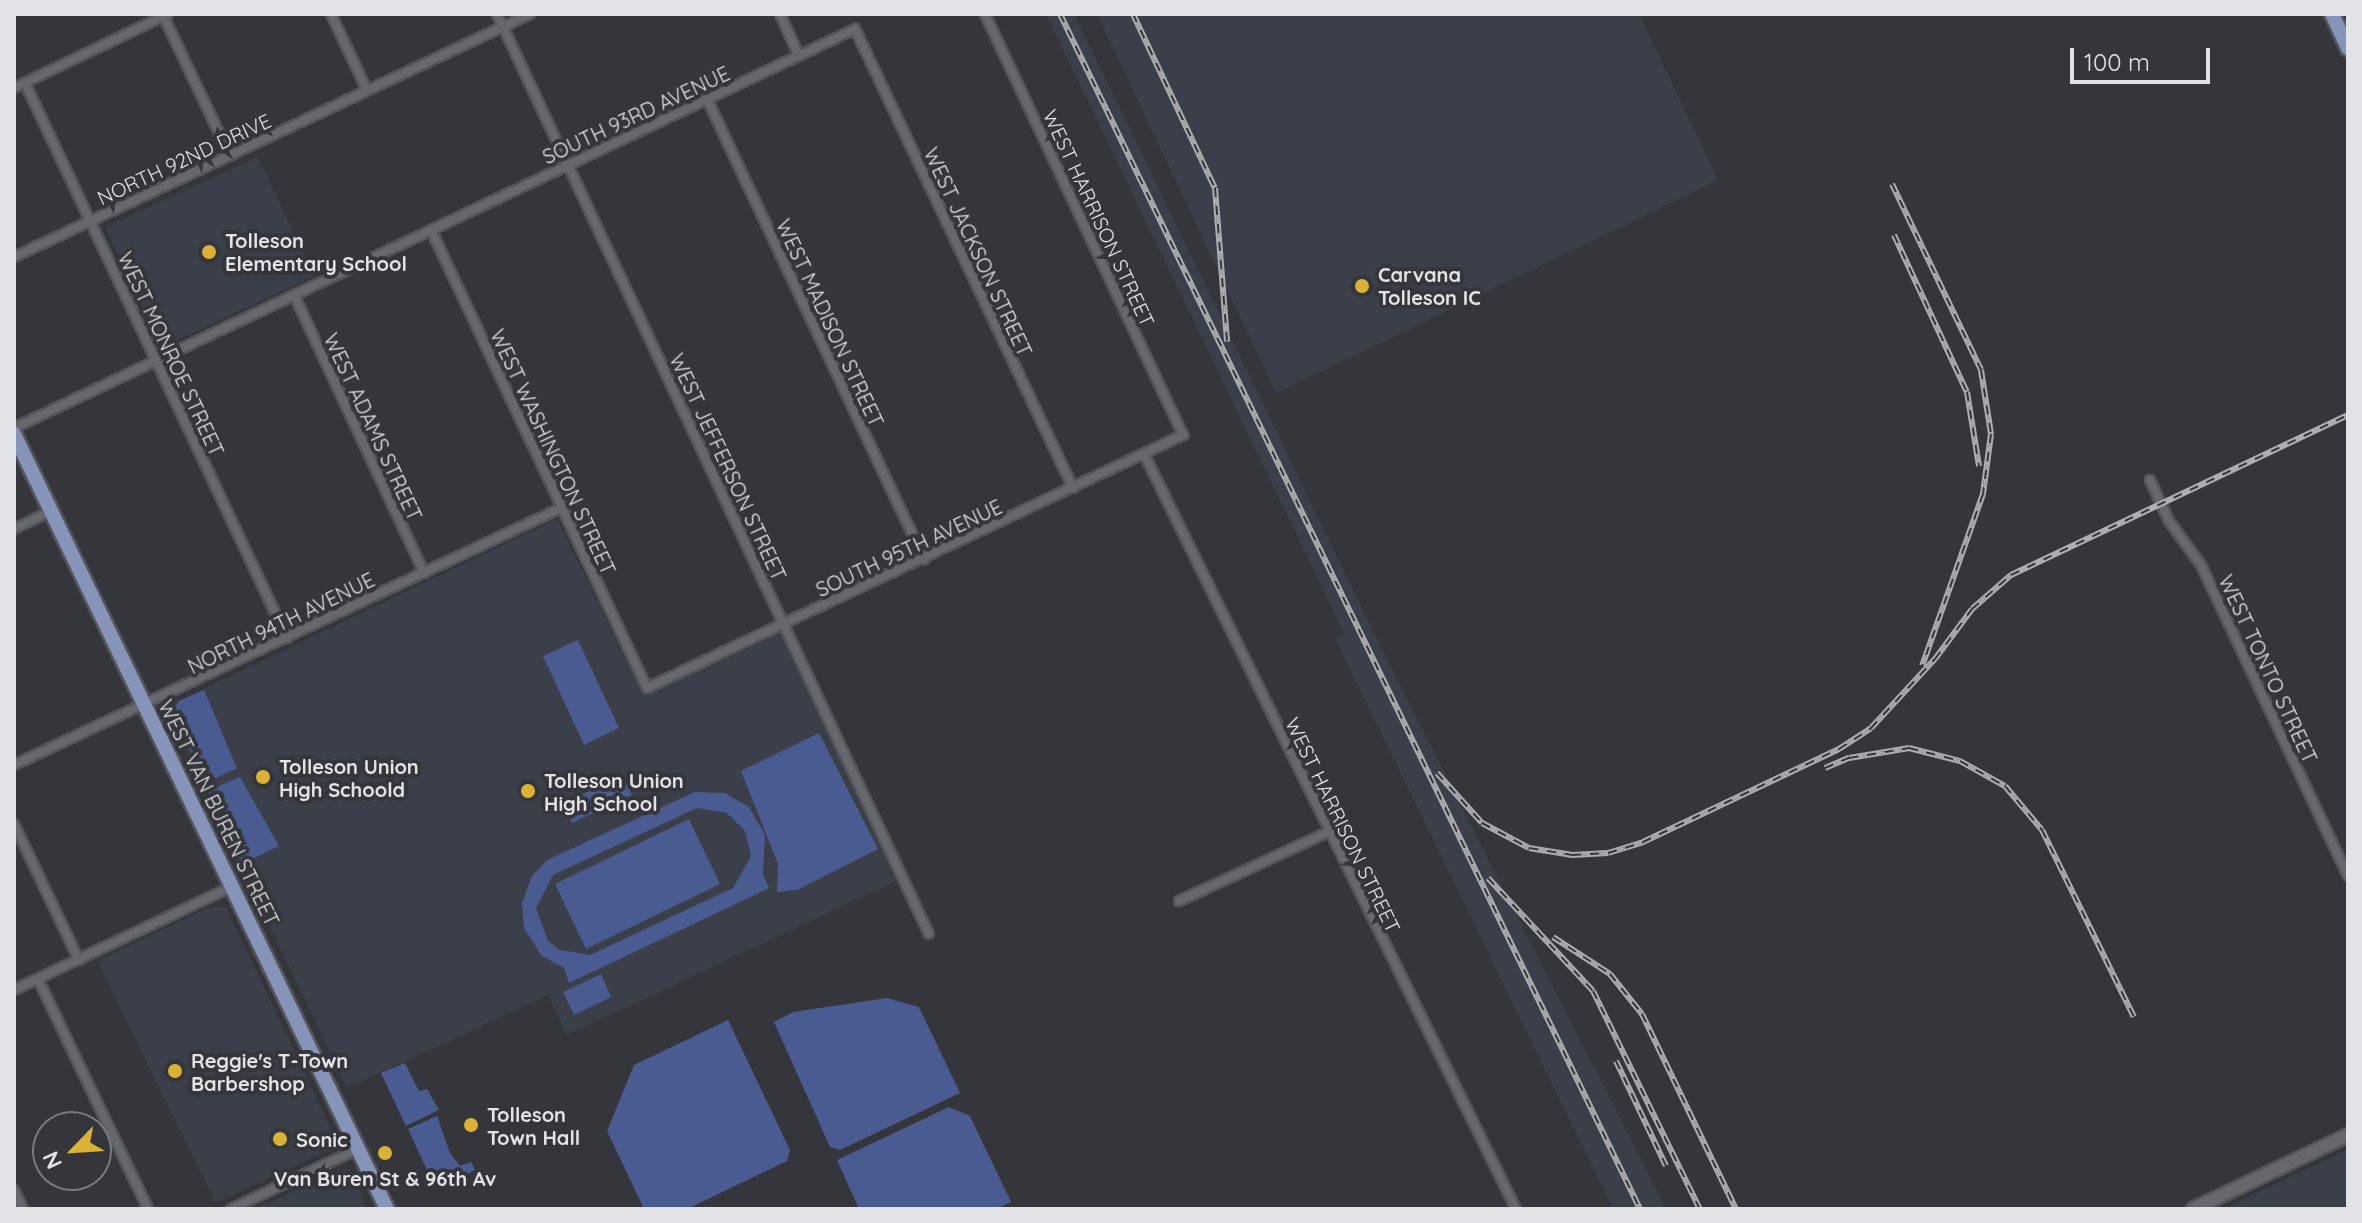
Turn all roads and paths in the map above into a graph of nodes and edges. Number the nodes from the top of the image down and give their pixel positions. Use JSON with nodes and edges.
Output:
{"nodes":[{"id":1,"x":331,"y":14,"type":"edge"},
{"id":2,"x":497,"y":14,"type":"edge"},
{"id":3,"x":530,"y":14,"type":"edge"},
{"id":4,"x":780,"y":14,"type":"edge"},
{"id":5,"x":985,"y":14,"type":"edge"},
{"id":6,"x":2332,"y":14,"type":"edge"},
{"id":7,"x":165,"y":15,"type":"edge"},
{"id":8,"x":503,"y":27,"type":"junction"},
{"id":9,"x":855,"y":29,"type":"joint"},
{"id":10,"x":2348,"y":48,"type":"edge"},
{"id":11,"x":799,"y":56,"type":"junction"},
{"id":12,"x":25,"y":83,"type":"junction"},
{"id":13,"x":14,"y":88,"type":"edge"},
{"id":14,"x":367,"y":90,"type":"junction"},
{"id":15,"x":707,"y":99,"type":"junction"},
{"id":16,"x":230,"y":156,"type":"junction"},
{"id":17,"x":568,"y":165,"type":"junction"},
{"id":18,"x":90,"y":221,"type":"junction"},
{"id":19,"x":431,"y":230,"type":"junction"},
{"id":20,"x":14,"y":257,"type":"edge"},
{"id":21,"x":294,"y":295,"type":"junction"},
{"id":22,"x":156,"y":360,"type":"junction"},
{"id":23,"x":14,"y":431,"type":"edge"},
{"id":24,"x":1183,"y":435,"type":"joint"},
{"id":25,"x":1144,"y":454,"type":"junction"},
{"id":26,"x":2150,"y":480,"type":"dead end"},
{"id":27,"x":1073,"y":488,"type":"junction"},
{"id":28,"x":561,"y":508,"type":"junction"},
{"id":29,"x":51,"y":511,"type":"junction"},
{"id":30,"x":14,"y":529,"type":"edge"},
{"id":31,"x":924,"y":559,"type":"junction"},
{"id":32,"x":424,"y":573,"type":"junction"},
{"id":33,"x":783,"y":624,"type":"junction"},
{"id":34,"x":287,"y":638,"type":"junction"},
{"id":35,"x":647,"y":688,"type":"joint"},
{"id":36,"x":144,"y":705,"type":"junction"},
{"id":37,"x":14,"y":765,"type":"edge"},
{"id":38,"x":14,"y":824,"type":"edge"},
{"id":39,"x":1328,"y":832,"type":"junction"},
{"id":40,"x":2348,"y":876,"type":"edge"},
{"id":41,"x":231,"y":887,"type":"junction"},
{"id":42,"x":1179,"y":901,"type":"dead end"},
{"id":43,"x":929,"y":934,"type":"dead end"},
{"id":44,"x":79,"y":960,"type":"junction"},
{"id":45,"x":38,"y":979,"type":"junction"},
{"id":46,"x":14,"y":990,"type":"edge"},
{"id":47,"x":2348,"y":1135,"type":"edge"},
{"id":48,"x":358,"y":1149,"type":"junction"},
{"id":49,"x":14,"y":1190,"type":"edge"},
{"id":50,"x":23,"y":1209,"type":"edge"},
{"id":51,"x":148,"y":1209,"type":"edge"},
{"id":52,"x":231,"y":1209,"type":"edge"},
{"id":53,"x":387,"y":1209,"type":"edge"},
{"id":54,"x":1516,"y":1209,"type":"edge"},
{"id":55,"x":2193,"y":1209,"type":"edge"}],
"edges":[{"from":1,"to":14,"type":"street"},
{"from":2,"to":8,"type":"street","name":"WEST JEFFERSON STREET"},
{"from":3,"to":8,"type":"street","name":"NORTH 92ND DRIVE"},
{"from":4,"to":11,"type":"street"},
{"from":5,"to":24,"type":"street","name":"WEST HARRISON STREET"},
{"from":6,"to":10,"type":"main road"},
{"from":7,"to":12,"type":"street"},
{"from":7,"to":16,"type":"street"},
{"from":8,"to":14,"type":"street","name":"NORTH 92ND DRIVE"},
{"from":8,"to":17,"type":"street","name":"WEST JEFFERSON STREET"},
{"from":9,"to":11,"type":"street","name":"SOUTH 93RD AVENUE"},
{"from":9,"to":27,"type":"street","name":"WEST JACKSON STREET"},
{"from":11,"to":15,"type":"street","name":"SOUTH 93RD AVENUE"},
{"from":12,"to":13,"type":"street"},
{"from":12,"to":18,"type":"street","name":"WEST MONROE STREET"},
{"from":14,"to":16,"type":"street","name":"NORTH 92ND DRIVE"},
{"from":15,"to":17,"type":"street","name":"SOUTH 93RD AVENUE"},
{"from":15,"to":31,"type":"street","name":"WEST MADISON STREET"},
{"from":16,"to":18,"type":"street","name":"NORTH 92ND DRIVE"},
{"from":17,"to":19,"type":"street","name":"SOUTH 93RD AVENUE"},
{"from":17,"to":33,"type":"street","name":"WEST JEFFERSON STREET"},
{"from":18,"to":20,"type":"street","name":"NORTH 92ND DRIVE"},
{"from":18,"to":22,"type":"street","name":"WEST MONROE STREET"},
{"from":19,"to":21,"type":"street","name":"SOUTH 93RD AVENUE"},
{"from":19,"to":28,"type":"street","name":"WEST WASHINGTON STREET"},
{"from":21,"to":22,"type":"street","name":"SOUTH 93RD AVENUE"},
{"from":21,"to":32,"type":"street","name":"WEST ADAMS STREET"},
{"from":22,"to":23,"type":"street","name":"SOUTH 93RD AVENUE"},
{"from":22,"to":34,"type":"street","name":"WEST MONROE STREET"},
{"from":23,"to":29,"type":"main road","name":"WEST VAN BUREN STREET"},
{"from":24,"to":25,"type":"street","name":"SOUTH 95TH AVENUE"},
{"from":25,"to":27,"type":"street","name":"SOUTH 95TH AVENUE"},
{"from":25,"to":39,"type":"street","name":"WEST HARRISON STREET"},
{"from":26,"to":40,"type":"street","name":"WEST TONTO STREET"},
{"from":27,"to":31,"type":"street","name":"SOUTH 95TH AVENUE"},
{"from":28,"to":32,"type":"street","name":"NORTH 94TH AVENUE"},
{"from":28,"to":35,"type":"street","name":"WEST WASHINGTON STREET"},
{"from":29,"to":30,"type":"street"},
{"from":29,"to":36,"type":"main road","name":"WEST VAN BUREN STREET"},
{"from":31,"to":33,"type":"street","name":"SOUTH 95TH AVENUE"},
{"from":32,"to":34,"type":"street","name":"NORTH 94TH AVENUE"},
{"from":33,"to":35,"type":"street","name":"SOUTH 95TH AVENUE"},
{"from":33,"to":43,"type":"street","name":"WEST JEFFERSON STREET"},
{"from":34,"to":36,"type":"street","name":"NORTH 94TH AVENUE"},
{"from":36,"to":37,"type":"street","name":"NORTH 94TH AVENUE"},
{"from":36,"to":41,"type":"main road","name":"WEST VAN BUREN STREET"},
{"from":38,"to":44,"type":"street"},
{"from":39,"to":42,"type":"street"},
{"from":39,"to":54,"type":"street","name":"WEST HARRISON STREET"},
{"from":41,"to":44,"type":"street"},
{"from":41,"to":48,"type":"main road","name":"WEST VAN BUREN STREET"},
{"from":44,"to":45,"type":"street"},
{"from":45,"to":46,"type":"street"},
{"from":45,"to":51,"type":"street"},
{"from":47,"to":55,"type":"main road"},
{"from":48,"to":52,"type":"street"},
{"from":48,"to":53,"type":"main road","name":"WEST VAN BUREN STREET"},
{"from":49,"to":50,"type":"street"}]}
